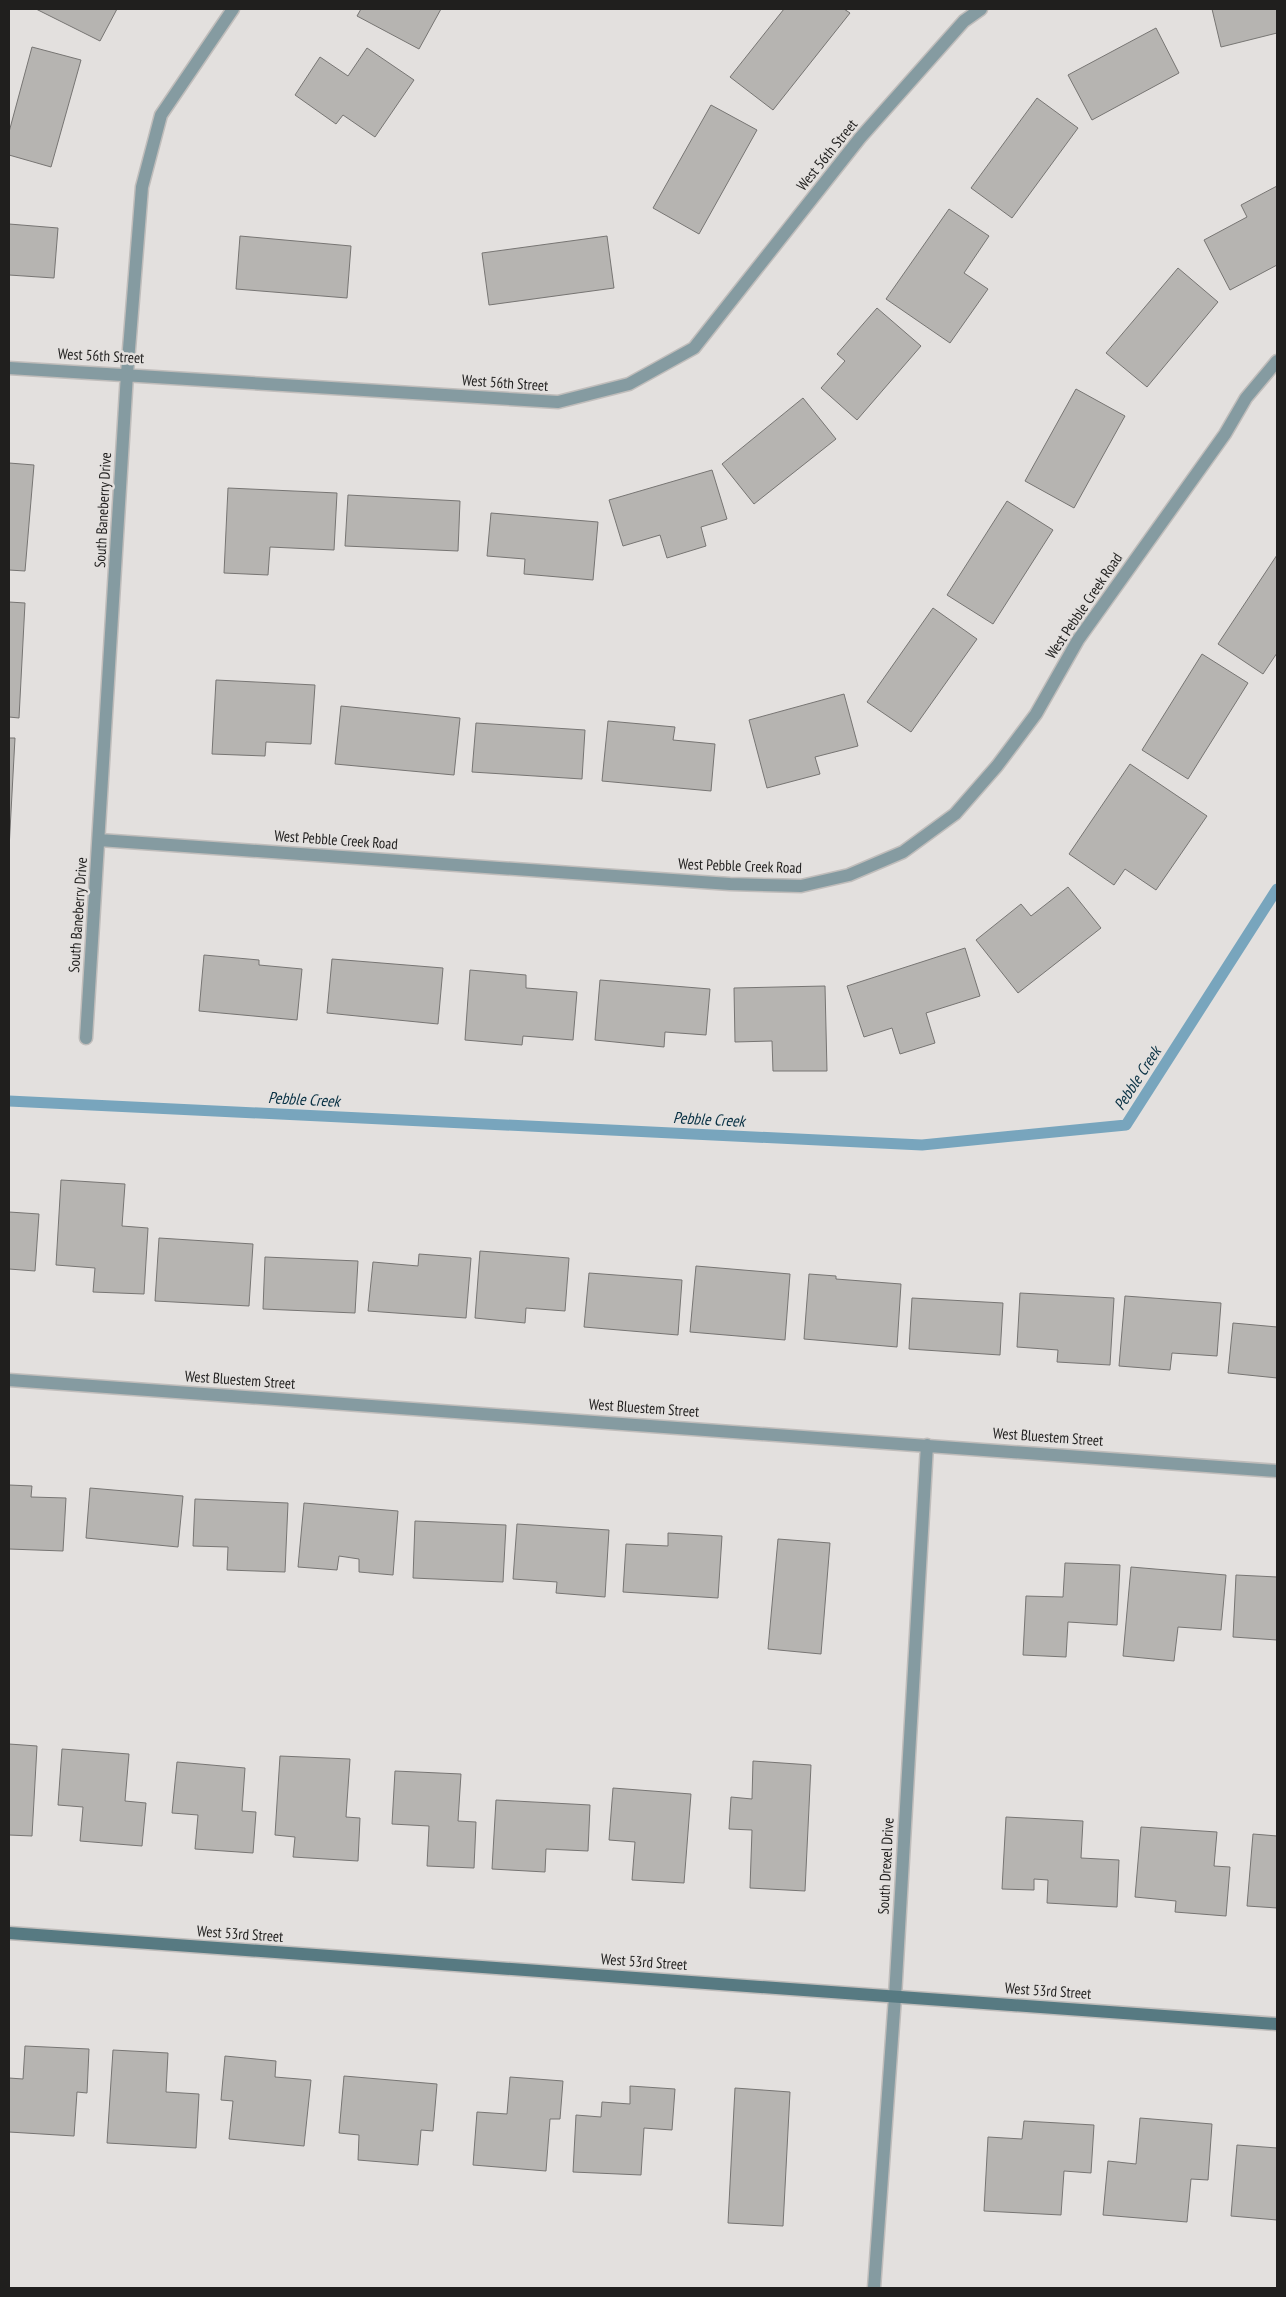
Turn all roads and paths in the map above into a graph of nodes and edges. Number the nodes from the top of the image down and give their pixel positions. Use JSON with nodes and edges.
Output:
{"nodes":[{"id":1,"x":233,"y":9,"type":"edge"},
{"id":2,"x":981,"y":9,"type":"edge"},
{"id":3,"x":1277,"y":361,"type":"edge"},
{"id":4,"x":9,"y":368,"type":"edge"},
{"id":5,"x":127,"y":374,"type":"junction"},
{"id":6,"x":99,"y":840,"type":"junction"},
{"id":7,"x":86,"y":1038,"type":"dead end"},
{"id":8,"x":9,"y":1380,"type":"edge"},
{"id":9,"x":927,"y":1445,"type":"junction"},
{"id":10,"x":1277,"y":1470,"type":"edge"},
{"id":11,"x":9,"y":1933,"type":"edge"},
{"id":12,"x":895,"y":1997,"type":"junction"},
{"id":13,"x":1277,"y":2024,"type":"edge"},
{"id":14,"x":874,"y":2288,"type":"edge"}],
"edges":[{"from":1,"to":5,"type":"street","name":"South Baneberry Drive"},
{"from":2,"to":5,"type":"street","name":"West 56th Street"},
{"from":3,"to":6,"type":"street","name":"West Pebble Creek Road"},
{"from":4,"to":5,"type":"street","name":"West 56th Street"},
{"from":5,"to":6,"type":"street","name":"South Baneberry Drive"},
{"from":6,"to":7,"type":"street","name":"South Baneberry Drive"},
{"from":8,"to":9,"type":"street","name":"West Bluestem Street"},
{"from":9,"to":10,"type":"street","name":"West Bluestem Street"},
{"from":9,"to":12,"type":"street","name":"South Drexel Drive"},
{"from":11,"to":12,"type":"street","name":"West 53rd Street"},
{"from":12,"to":13,"type":"street","name":"West 53rd Street"},
{"from":12,"to":14,"type":"street","name":"South Drexel Drive"}]}
